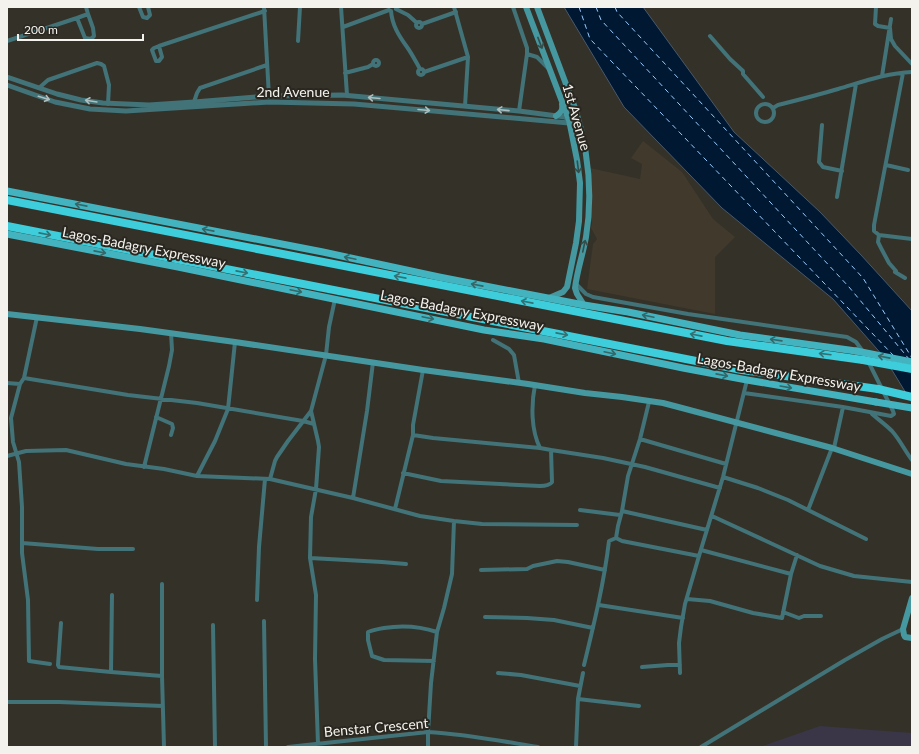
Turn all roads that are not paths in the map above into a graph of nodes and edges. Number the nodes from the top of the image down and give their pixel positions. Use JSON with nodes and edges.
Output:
{"nodes":[{"id":1,"x":86,"y":7,"type":"edge"},
{"id":2,"x":140,"y":7,"type":"edge"},
{"id":3,"x":148,"y":7,"type":"edge"},
{"id":4,"x":300,"y":7,"type":"edge"},
{"id":5,"x":341,"y":7,"type":"edge"},
{"id":6,"x":513,"y":7,"type":"edge"},
{"id":7,"x":526,"y":7,"type":"edge"},
{"id":8,"x":536,"y":7,"type":"edge"},
{"id":9,"x":876,"y":7,"type":"edge"},
{"id":10,"x":397,"y":8,"type":"edge"},
{"id":11,"x":264,"y":9,"type":"edge"},
{"id":12,"x":390,"y":9,"type":"edge"},
{"id":13,"x":455,"y":9,"type":"edge"},
{"id":14,"x":88,"y":14,"type":"junction"},
{"id":15,"x":77,"y":18,"type":"junction"},
{"id":16,"x":890,"y":19,"type":"dead end"},
{"id":17,"x":343,"y":27,"type":"junction"},
{"id":18,"x":890,"y":28,"type":"junction"},
{"id":19,"x":710,"y":36,"type":"dead end"},
{"id":20,"x":7,"y":41,"type":"edge"},
{"id":21,"x":298,"y":41,"type":"dead end"},
{"id":22,"x":159,"y":46,"type":"dead end"},
{"id":23,"x":527,"y":54,"type":"junction"},
{"id":24,"x":468,"y":57,"type":"junction"},
{"id":25,"x":373,"y":64,"type":"dead end"},
{"id":26,"x":912,"y":64,"type":"edge"},
{"id":27,"x":267,"y":65,"type":"junction"},
{"id":28,"x":549,"y":69,"type":"junction"},
{"id":29,"x":903,"y":72,"type":"junction"},
{"id":30,"x":912,"y":72,"type":"edge"},
{"id":31,"x":345,"y":73,"type":"junction"},
{"id":32,"x":882,"y":76,"type":"junction"},
{"id":33,"x":7,"y":77,"type":"edge"},
{"id":34,"x":856,"y":84,"type":"junction"},
{"id":35,"x":7,"y":85,"type":"edge"},
{"id":36,"x":39,"y":88,"type":"junction"},
{"id":37,"x":347,"y":95,"type":"junction"},
{"id":38,"x":763,"y":97,"type":"dead end"},
{"id":39,"x":269,"y":99,"type":"junction"},
{"id":40,"x":194,"y":102,"type":"junction"},
{"id":41,"x":561,"y":102,"type":"junction"},
{"id":42,"x":108,"y":104,"type":"junction"},
{"id":43,"x":465,"y":106,"type":"junction"},
{"id":44,"x":773,"y":108,"type":"junction"},
{"id":45,"x":519,"y":111,"type":"junction"},
{"id":46,"x":556,"y":116,"type":"junction"},
{"id":47,"x":579,"y":121,"type":"junction"},
{"id":48,"x":569,"y":122,"type":"junction"},
{"id":49,"x":822,"y":125,"type":"dead end"},
{"id":50,"x":886,"y":164,"type":"junction"},
{"id":51,"x":908,"y":170,"type":"dead end"},
{"id":52,"x":842,"y":172,"type":"junction"},
{"id":53,"x":7,"y":191,"type":"edge"},
{"id":54,"x":838,"y":197,"type":"dead end"},
{"id":55,"x":7,"y":200,"type":"edge"},
{"id":56,"x":7,"y":226,"type":"edge"},
{"id":57,"x":7,"y":234,"type":"edge"},
{"id":58,"x":879,"y":235,"type":"junction"},
{"id":59,"x":912,"y":239,"type":"edge"},
{"id":60,"x":905,"y":278,"type":"dead end"},
{"id":61,"x":576,"y":284,"type":"junction"},
{"id":62,"x":549,"y":298,"type":"junction"},
{"id":63,"x":335,"y":299,"type":"junction"},
{"id":64,"x":584,"y":305,"type":"junction"},
{"id":65,"x":7,"y":314,"type":"edge"},
{"id":66,"x":37,"y":318,"type":"junction"},
{"id":67,"x":172,"y":333,"type":"junction"},
{"id":68,"x":493,"y":340,"type":"dead end"},
{"id":69,"x":235,"y":342,"type":"junction"},
{"id":70,"x":326,"y":355,"type":"junction"},
{"id":71,"x":373,"y":362,"type":"junction"},
{"id":72,"x":912,"y":362,"type":"edge"},
{"id":73,"x":912,"y":369,"type":"edge"},
{"id":74,"x":423,"y":370,"type":"junction"},
{"id":75,"x":24,"y":378,"type":"junction"},
{"id":76,"x":747,"y":380,"type":"junction"},
{"id":77,"x":7,"y":383,"type":"edge"},
{"id":78,"x":519,"y":383,"type":"junction"},
{"id":79,"x":20,"y":384,"type":"junction"},
{"id":80,"x":535,"y":385,"type":"junction"},
{"id":81,"x":744,"y":393,"type":"junction"},
{"id":82,"x":912,"y":397,"type":"edge"},
{"id":83,"x":161,"y":399,"type":"junction"},
{"id":84,"x":649,"y":402,"type":"junction"},
{"id":85,"x":843,"y":407,"type":"junction"},
{"id":86,"x":912,"y":408,"type":"edge"},
{"id":87,"x":228,"y":409,"type":"junction"},
{"id":88,"x":311,"y":411,"type":"junction"},
{"id":89,"x":870,"y":413,"type":"junction"},
{"id":90,"x":9,"y":417,"type":"edge"},
{"id":91,"x":156,"y":417,"type":"junction"},
{"id":92,"x":303,"y":421,"type":"junction"},
{"id":93,"x":736,"y":422,"type":"junction"},
{"id":94,"x":314,"y":424,"type":"junction"},
{"id":95,"x":171,"y":435,"type":"dead end"},
{"id":96,"x":412,"y":435,"type":"junction"},
{"id":97,"x":640,"y":439,"type":"junction"},
{"id":98,"x":540,"y":448,"type":"junction"},
{"id":99,"x":833,"y":448,"type":"junction"},
{"id":100,"x":552,"y":450,"type":"junction"},
{"id":101,"x":17,"y":454,"type":"junction"},
{"id":102,"x":7,"y":456,"type":"edge"},
{"id":103,"x":912,"y":460,"type":"edge"},
{"id":104,"x":631,"y":464,"type":"junction"},
{"id":105,"x":726,"y":464,"type":"junction"},
{"id":106,"x":144,"y":466,"type":"junction"},
{"id":107,"x":403,"y":473,"type":"junction"},
{"id":108,"x":912,"y":474,"type":"edge"},
{"id":109,"x":197,"y":476,"type":"junction"},
{"id":110,"x":723,"y":477,"type":"junction"},
{"id":111,"x":268,"y":479,"type":"junction"},
{"id":112,"x":720,"y":488,"type":"junction"},
{"id":113,"x":316,"y":489,"type":"junction"},
{"id":114,"x":353,"y":498,"type":"junction"},
{"id":115,"x":395,"y":509,"type":"junction"},
{"id":116,"x":580,"y":510,"type":"dead end"},
{"id":117,"x":808,"y":510,"type":"junction"},
{"id":118,"x":621,"y":513,"type":"junction"},
{"id":119,"x":712,"y":516,"type":"junction"},
{"id":120,"x":454,"y":521,"type":"junction"},
{"id":121,"x":577,"y":525,"type":"dead end"},
{"id":122,"x":707,"y":530,"type":"junction"},
{"id":123,"x":616,"y":538,"type":"junction"},
{"id":124,"x":866,"y":539,"type":"dead end"},
{"id":125,"x":22,"y":543,"type":"junction"},
{"id":126,"x":133,"y":548,"type":"dead end"},
{"id":127,"x":701,"y":550,"type":"junction"},
{"id":128,"x":797,"y":555,"type":"junction"},
{"id":129,"x":699,"y":556,"type":"junction"},
{"id":130,"x":310,"y":558,"type":"junction"},
{"id":131,"x":406,"y":564,"type":"dead end"},
{"id":132,"x":481,"y":570,"type":"dead end"},
{"id":133,"x":605,"y":570,"type":"junction"},
{"id":134,"x":791,"y":574,"type":"junction"},
{"id":135,"x":912,"y":582,"type":"edge"},
{"id":136,"x":162,"y":584,"type":"dead end"},
{"id":137,"x":112,"y":595,"type":"dead end"},
{"id":138,"x":912,"y":598,"type":"edge"},
{"id":139,"x":687,"y":599,"type":"junction"},
{"id":140,"x":257,"y":600,"type":"dead end"},
{"id":141,"x":599,"y":605,"type":"junction"},
{"id":142,"x":784,"y":612,"type":"junction"},
{"id":143,"x":821,"y":616,"type":"dead end"},
{"id":144,"x":486,"y":617,"type":"dead end"},
{"id":145,"x":682,"y":618,"type":"junction"},
{"id":146,"x":264,"y":621,"type":"dead end"},
{"id":147,"x":61,"y":623,"type":"dead end"},
{"id":148,"x":213,"y":625,"type":"dead end"},
{"id":149,"x":593,"y":628,"type":"junction"},
{"id":150,"x":903,"y":630,"type":"junction"},
{"id":151,"x":437,"y":632,"type":"junction"},
{"id":152,"x":912,"y":638,"type":"edge"},
{"id":153,"x":434,"y":661,"type":"junction"},
{"id":154,"x":50,"y":664,"type":"dead end"},
{"id":155,"x":584,"y":665,"type":"dead end"},
{"id":156,"x":680,"y":665,"type":"junction"},
{"id":157,"x":642,"y":667,"type":"dead end"},
{"id":158,"x":111,"y":672,"type":"junction"},
{"id":159,"x":498,"y":673,"type":"dead end"},
{"id":160,"x":583,"y":673,"type":"dead end"},
{"id":161,"x":680,"y":673,"type":"dead end"},
{"id":162,"x":162,"y":676,"type":"junction"},
{"id":163,"x":580,"y":686,"type":"junction"},
{"id":164,"x":578,"y":699,"type":"junction"},
{"id":165,"x":7,"y":702,"type":"edge"},
{"id":166,"x":163,"y":706,"type":"junction"},
{"id":167,"x":639,"y":706,"type":"dead end"},
{"id":168,"x":428,"y":732,"type":"junction"},
{"id":169,"x":318,"y":744,"type":"junction"},
{"id":170,"x":164,"y":747,"type":"edge"},
{"id":171,"x":215,"y":747,"type":"edge"},
{"id":172,"x":266,"y":747,"type":"edge"},
{"id":173,"x":288,"y":747,"type":"edge"},
{"id":174,"x":428,"y":747,"type":"edge"},
{"id":175,"x":538,"y":747,"type":"edge"},
{"id":176,"x":576,"y":747,"type":"edge"},
{"id":177,"x":701,"y":747,"type":"edge"}],
"edges":[{"from":1,"to":14,"type":"street"},
{"from":2,"to":3,"type":"street"},
{"from":4,"to":21,"type":"street"},
{"from":5,"to":17,"type":"street"},
{"from":6,"to":23,"type":"street"},
{"from":7,"to":28,"type":"main road","name":"1st Avenue","one_way":true},
{"from":8,"to":47,"type":"main road","name":"1st Avenue"},
{"from":9,"to":18,"type":"street"},
{"from":10,"to":12,"type":"street"},
{"from":10,"to":13,"type":"street"},
{"from":11,"to":22,"type":"street"},
{"from":11,"to":27,"type":"street"},
{"from":12,"to":17,"type":"street"},
{"from":12,"to":24,"type":"street"},
{"from":13,"to":24,"type":"street"},
{"from":14,"to":15,"type":"street"},
{"from":14,"to":15,"type":"street"},
{"from":15,"to":20,"type":"street"},
{"from":16,"to":18,"type":"street"},
{"from":17,"to":31,"type":"street"},
{"from":18,"to":26,"type":"street"},
{"from":18,"to":32,"type":"street"},
{"from":19,"to":38,"type":"street"},
{"from":23,"to":28,"type":"street"},
{"from":23,"to":45,"type":"street"},
{"from":24,"to":43,"type":"street"},
{"from":25,"to":31,"type":"street"},
{"from":27,"to":39,"type":"street"},
{"from":27,"to":40,"type":"street"},
{"from":28,"to":41,"type":"main road","name":"1st Avenue"},
{"from":29,"to":30,"type":"street"},
{"from":29,"to":32,"type":"street"},
{"from":29,"to":50,"type":"street"},
{"from":31,"to":37,"type":"street"},
{"from":32,"to":34,"type":"street"},
{"from":33,"to":36,"type":"street","name":"2nd Avenue"},
{"from":34,"to":44,"type":"street"},
{"from":34,"to":52,"type":"street"},
{"from":35,"to":39,"type":"street","name":"2nd Avenue","one_way":true},
{"from":42,"to":36,"type":"street","name":"2nd Avenue","one_way":true},
{"from":36,"to":42,"type":"street"},
{"from":37,"to":39,"type":"street","name":"2nd Avenue"},
{"from":43,"to":37,"type":"street","name":"2nd Avenue","one_way":true},
{"from":39,"to":40,"type":"street","name":"2nd Avenue"},
{"from":39,"to":48,"type":"street","name":"2nd Avenue","one_way":true},
{"from":40,"to":42,"type":"street","name":"2nd Avenue"},
{"from":41,"to":46,"type":"main road"},
{"from":41,"to":48,"type":"main road","name":"1st Avenue"},
{"from":45,"to":43,"type":"street","name":"2nd Avenue","one_way":true},
{"from":44,"to":44,"type":"street"},
{"from":45,"to":46,"type":"street","name":"2nd Avenue"},
{"from":46,"to":48,"type":"street","name":"2nd Avenue"},
{"from":47,"to":48,"type":"street","name":"2nd Avenue"},
{"from":61,"to":47,"type":"main road","name":"1st Avenue","one_way":true},
{"from":48,"to":62,"type":"main road","name":"1st Avenue","one_way":true},
{"from":49,"to":52,"type":"street"},
{"from":50,"to":51,"type":"street"},
{"from":50,"to":58,"type":"street"},
{"from":52,"to":54,"type":"street"},
{"from":62,"to":53,"type":"main road","name":"Lagos-Badagry Expressway","one_way":true},
{"from":73,"to":55,"type":"highway","name":"Lagos-Badagry Expressway","one_way":true,"bridge":true},
{"from":56,"to":82,"type":"highway","name":"Lagos-Badagry Expressway","one_way":true,"bridge":true},
{"from":57,"to":63,"type":"main road","name":"Lagos-Badagry Expressway","one_way":true},
{"from":58,"to":59,"type":"street"},
{"from":58,"to":60,"type":"street"},
{"from":61,"to":64,"type":"main road"},
{"from":61,"to":89,"type":"street"},
{"from":62,"to":64,"type":"main road","name":"Lagos-Badagry Expressway"},
{"from":63,"to":70,"type":"street"},
{"from":63,"to":76,"type":"main road","name":"Lagos-Badagry Expressway","one_way":true},
{"from":72,"to":64,"type":"main road","name":"Lagos-Badagry Expressway","one_way":true,"bridge":true},
{"from":65,"to":66,"type":"main road"},
{"from":66,"to":67,"type":"main road"},
{"from":66,"to":75,"type":"street"},
{"from":67,"to":69,"type":"main road"},
{"from":67,"to":83,"type":"street"},
{"from":68,"to":78,"type":"street"},
{"from":69,"to":70,"type":"main road"},
{"from":69,"to":87,"type":"street"},
{"from":70,"to":71,"type":"main road"},
{"from":70,"to":88,"type":"street"},
{"from":71,"to":74,"type":"main road"},
{"from":71,"to":114,"type":"street"},
{"from":74,"to":78,"type":"main road"},
{"from":74,"to":96,"type":"street"},
{"from":75,"to":79,"type":"street"},
{"from":75,"to":83,"type":"street"},
{"from":76,"to":81,"type":"street"},
{"from":76,"to":86,"type":"main road","name":"Lagos-Badagry Expressway","one_way":true,"bridge":true},
{"from":77,"to":79,"type":"street"},
{"from":78,"to":80,"type":"main road"},
{"from":79,"to":90,"type":"street"},
{"from":80,"to":84,"type":"main road"},
{"from":80,"to":98,"type":"street"},
{"from":81,"to":85,"type":"street"},
{"from":81,"to":93,"type":"street"},
{"from":83,"to":87,"type":"street"},
{"from":83,"to":91,"type":"street"},
{"from":84,"to":93,"type":"main road"},
{"from":84,"to":97,"type":"street"},
{"from":85,"to":89,"type":"street"},
{"from":85,"to":99,"type":"street"},
{"from":87,"to":92,"type":"street"},
{"from":87,"to":109,"type":"street"},
{"from":88,"to":92,"type":"street"},
{"from":88,"to":94,"type":"street"},
{"from":89,"to":103,"type":"street"},
{"from":90,"to":101,"type":"street"},
{"from":91,"to":95,"type":"street"},
{"from":91,"to":106,"type":"street"},
{"from":92,"to":94,"type":"street"},
{"from":92,"to":111,"type":"street"},
{"from":93,"to":99,"type":"main road"},
{"from":93,"to":105,"type":"street"},
{"from":94,"to":113,"type":"street"},
{"from":96,"to":98,"type":"street"},
{"from":96,"to":107,"type":"street"},
{"from":97,"to":104,"type":"street"},
{"from":97,"to":105,"type":"street"},
{"from":98,"to":100,"type":"street"},
{"from":99,"to":108,"type":"main road"},
{"from":99,"to":117,"type":"street"},
{"from":100,"to":104,"type":"street"},
{"from":100,"to":107,"type":"street"},
{"from":101,"to":102,"type":"street"},
{"from":101,"to":106,"type":"street"},
{"from":101,"to":125,"type":"street"},
{"from":104,"to":112,"type":"street"},
{"from":104,"to":118,"type":"street"},
{"from":105,"to":110,"type":"street"},
{"from":106,"to":109,"type":"street"},
{"from":107,"to":115,"type":"street"},
{"from":109,"to":111,"type":"street"},
{"from":110,"to":112,"type":"street"},
{"from":110,"to":117,"type":"street"},
{"from":111,"to":113,"type":"street"},
{"from":111,"to":140,"type":"street"},
{"from":112,"to":119,"type":"street"},
{"from":113,"to":114,"type":"street"},
{"from":113,"to":130,"type":"street"},
{"from":114,"to":115,"type":"street"},
{"from":115,"to":120,"type":"street"},
{"from":116,"to":118,"type":"street"},
{"from":117,"to":124,"type":"street"},
{"from":118,"to":122,"type":"street"},
{"from":118,"to":123,"type":"street"},
{"from":119,"to":122,"type":"street"},
{"from":119,"to":128,"type":"street"},
{"from":120,"to":121,"type":"street"},
{"from":120,"to":151,"type":"street"},
{"from":122,"to":127,"type":"street"},
{"from":123,"to":129,"type":"street"},
{"from":123,"to":133,"type":"street"},
{"from":125,"to":126,"type":"street"},
{"from":125,"to":154,"type":"street"},
{"from":127,"to":129,"type":"street"},
{"from":127,"to":134,"type":"street"},
{"from":128,"to":134,"type":"street"},
{"from":128,"to":135,"type":"street"},
{"from":129,"to":139,"type":"street"},
{"from":130,"to":131,"type":"street"},
{"from":130,"to":169,"type":"street"},
{"from":132,"to":133,"type":"street"},
{"from":133,"to":141,"type":"street"},
{"from":134,"to":142,"type":"street"},
{"from":136,"to":162,"type":"street"},
{"from":137,"to":158,"type":"street"},
{"from":138,"to":150,"type":"main road"},
{"from":139,"to":142,"type":"street"},
{"from":139,"to":145,"type":"street"},
{"from":141,"to":145,"type":"street"},
{"from":141,"to":149,"type":"street"},
{"from":142,"to":143,"type":"street"},
{"from":144,"to":149,"type":"street"},
{"from":145,"to":156,"type":"street"},
{"from":146,"to":172,"type":"street"},
{"from":147,"to":158,"type":"street"},
{"from":148,"to":171,"type":"street"},
{"from":149,"to":155,"type":"street"},
{"from":150,"to":152,"type":"main road"},
{"from":150,"to":177,"type":"street"},
{"from":151,"to":153,"type":"street"},
{"from":151,"to":153,"type":"street"},
{"from":153,"to":168,"type":"street"},
{"from":156,"to":157,"type":"street"},
{"from":156,"to":161,"type":"street"},
{"from":158,"to":162,"type":"street"},
{"from":159,"to":163,"type":"street"},
{"from":160,"to":163,"type":"street"},
{"from":162,"to":166,"type":"street"},
{"from":163,"to":164,"type":"street"},
{"from":164,"to":167,"type":"street"},
{"from":164,"to":176,"type":"street"},
{"from":165,"to":166,"type":"street"},
{"from":166,"to":170,"type":"street"},
{"from":168,"to":169,"type":"street","name":"Benstar Crescent"},
{"from":168,"to":174,"type":"street"},
{"from":168,"to":175,"type":"street","name":"Benstar Crescent"},
{"from":169,"to":173,"type":"street","name":"Benstar Crescent"}]}
